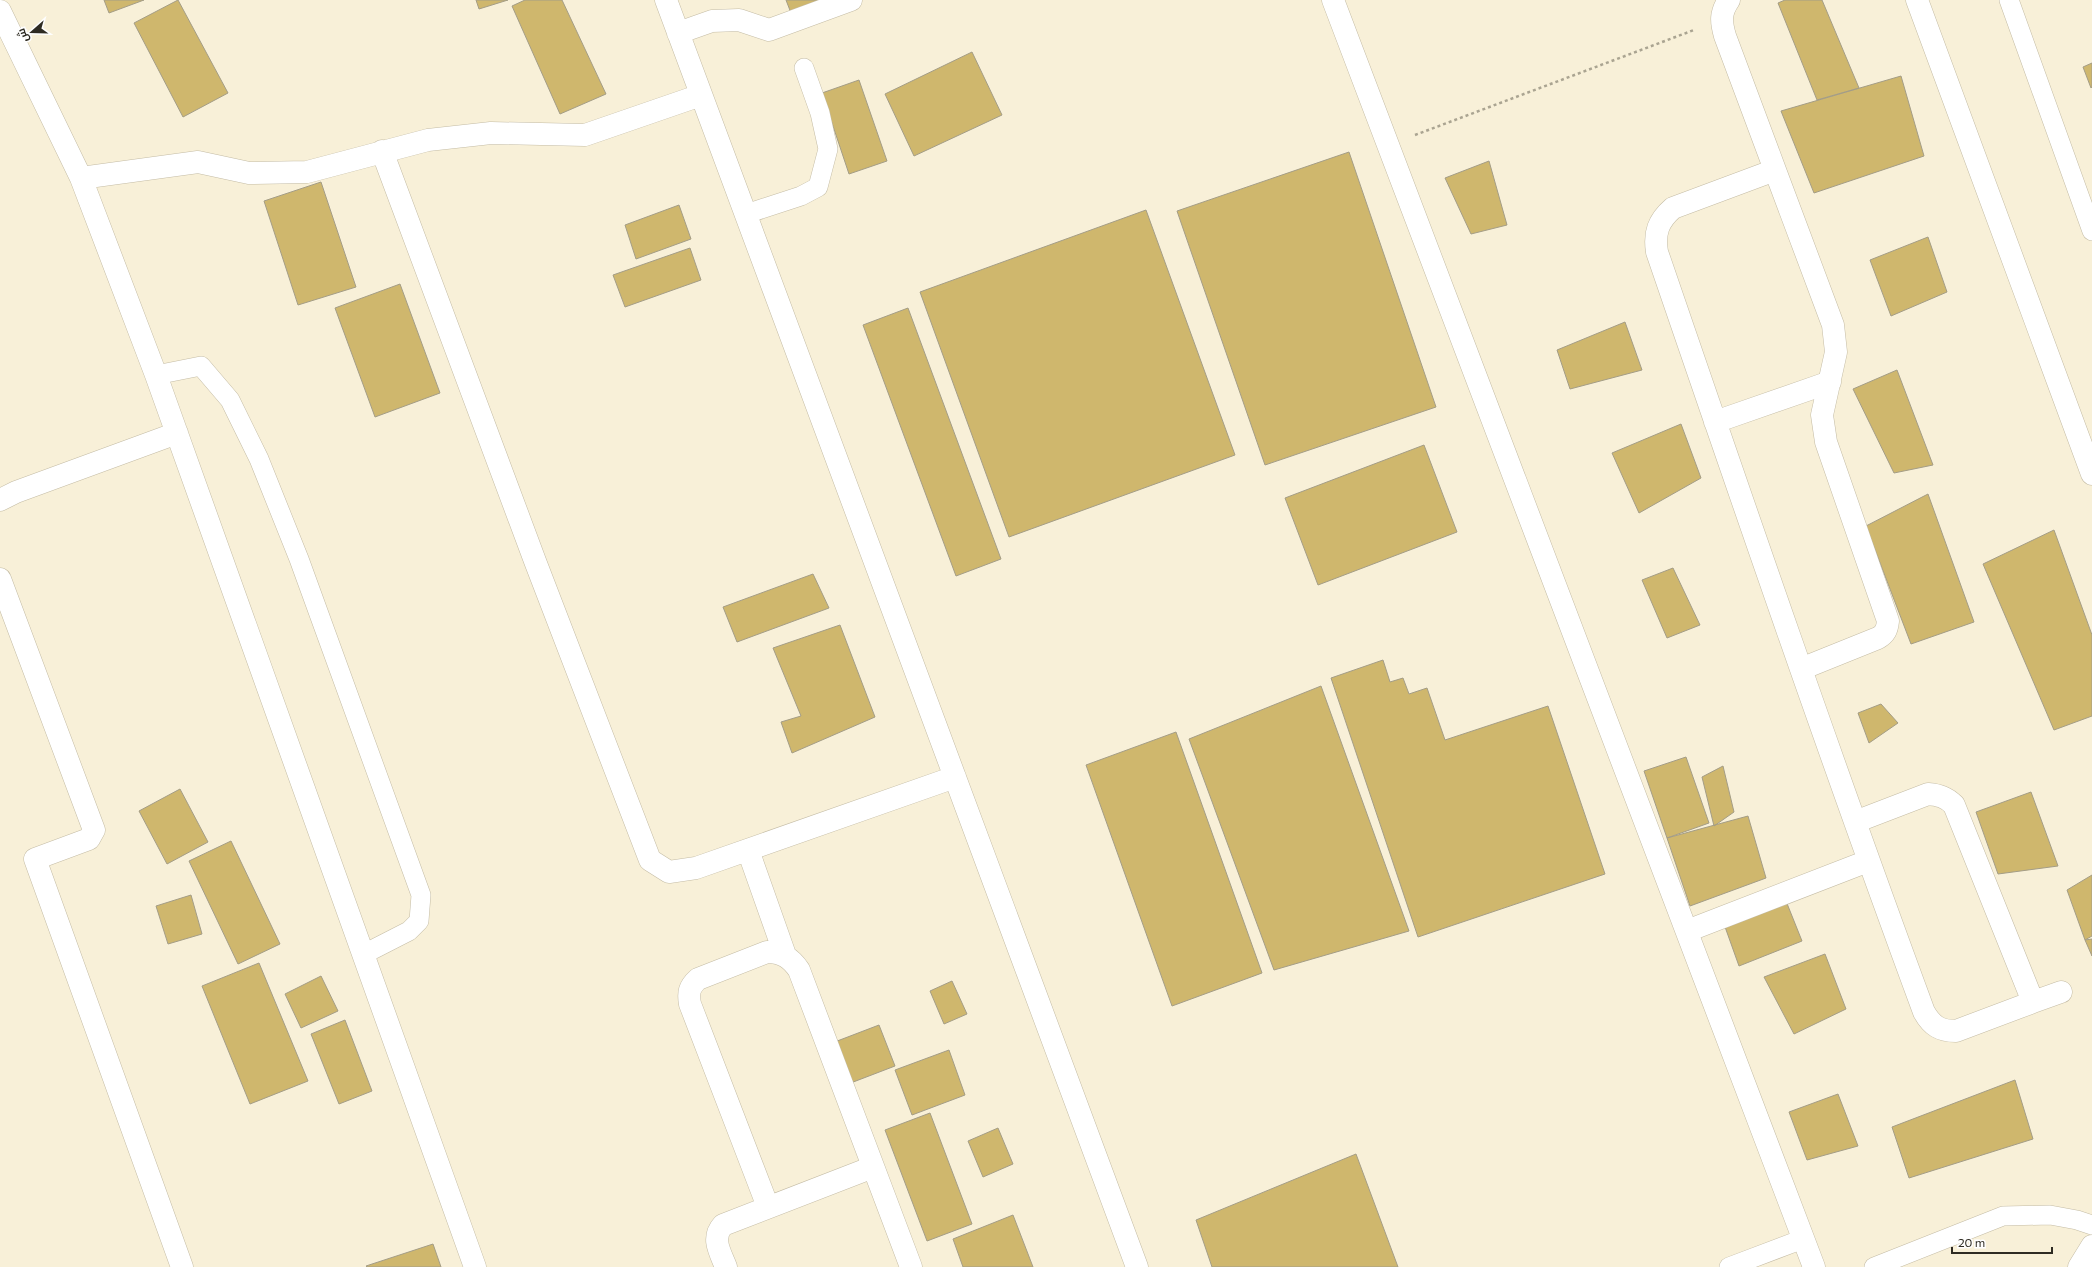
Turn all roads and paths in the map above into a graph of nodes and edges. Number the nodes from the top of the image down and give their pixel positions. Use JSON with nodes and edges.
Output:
{"nodes":[{"id":1,"x":666,"y":0,"type":"edge"},
{"id":2,"x":851,"y":0,"type":"edge"},
{"id":3,"x":1333,"y":0,"type":"edge"},
{"id":4,"x":1729,"y":0,"type":"edge"},
{"id":5,"x":1917,"y":0,"type":"edge"},
{"id":6,"x":2009,"y":0,"type":"edge"},
{"id":7,"x":0,"y":11,"type":"edge"},
{"id":8,"x":1721,"y":20,"type":"junction"},
{"id":9,"x":678,"y":33,"type":"junction"},
{"id":10,"x":804,"y":68,"type":"dead end"},
{"id":11,"x":701,"y":95,"type":"junction"},
{"id":12,"x":1388,"y":145,"type":"junction"},
{"id":13,"x":382,"y":151,"type":"junction"},
{"id":14,"x":1775,"y":170,"type":"junction"},
{"id":15,"x":81,"y":178,"type":"junction"},
{"id":16,"x":746,"y":214,"type":"junction"},
{"id":17,"x":2092,"y":231,"type":"edge"},
{"id":18,"x":156,"y":375,"type":"junction"},
{"id":19,"x":1830,"y":382,"type":"junction"},
{"id":20,"x":1715,"y":422,"type":"junction"},
{"id":21,"x":177,"y":433,"type":"junction"},
{"id":22,"x":2092,"y":474,"type":"edge"},
{"id":23,"x":0,"y":500,"type":"edge"},
{"id":24,"x":0,"y":579,"type":"edge"},
{"id":25,"x":1801,"y":669,"type":"junction"},
{"id":26,"x":955,"y":777,"type":"junction"},
{"id":27,"x":1855,"y":822,"type":"junction"},
{"id":28,"x":748,"y":850,"type":"junction"},
{"id":29,"x":1868,"y":861,"type":"junction"},
{"id":30,"x":1687,"y":931,"type":"junction"},
{"id":31,"x":364,"y":954,"type":"junction"},
{"id":32,"x":785,"y":955,"type":"junction"},
{"id":33,"x":2060,"y":992,"type":"dead end"},
{"id":34,"x":2033,"y":1002,"type":"junction"},
{"id":35,"x":874,"y":1167,"type":"junction"},
{"id":36,"x":768,"y":1207,"type":"junction"},
{"id":37,"x":2092,"y":1225,"type":"edge"},
{"id":38,"x":1803,"y":1239,"type":"junction"},
{"id":39,"x":2092,"y":1246,"type":"edge"},
{"id":40,"x":182,"y":1267,"type":"edge"},
{"id":41,"x":476,"y":1267,"type":"edge"},
{"id":42,"x":726,"y":1267,"type":"edge"},
{"id":43,"x":911,"y":1267,"type":"edge"},
{"id":44,"x":1137,"y":1267,"type":"edge"},
{"id":45,"x":1729,"y":1267,"type":"edge"},
{"id":46,"x":1814,"y":1267,"type":"edge"},
{"id":47,"x":1874,"y":1267,"type":"edge"},
{"id":48,"x":2079,"y":1267,"type":"edge"}],
"edges":[{"from":1,"to":9,"type":"street"},
{"from":2,"to":9,"type":"street"},
{"from":3,"to":12,"type":"street"},
{"from":4,"to":8,"type":"street"},
{"from":5,"to":22,"type":"street"},
{"from":6,"to":17,"type":"lane"},
{"from":7,"to":15,"type":"street"},
{"from":8,"to":12,"type":"path"},
{"from":8,"to":14,"type":"street"},
{"from":9,"to":11,"type":"street"},
{"from":10,"to":16,"type":"lane"},
{"from":11,"to":13,"type":"street"},
{"from":11,"to":16,"type":"street"},
{"from":12,"to":30,"type":"street"},
{"from":13,"to":15,"type":"street"},
{"from":13,"to":28,"type":"street"},
{"from":14,"to":19,"type":"street"},
{"from":14,"to":20,"type":"street"},
{"from":15,"to":18,"type":"street"},
{"from":16,"to":26,"type":"street"},
{"from":18,"to":21,"type":"street"},
{"from":18,"to":31,"type":"lane"},
{"from":19,"to":20,"type":"street"},
{"from":19,"to":25,"type":"street"},
{"from":20,"to":25,"type":"street"},
{"from":21,"to":23,"type":"street"},
{"from":21,"to":31,"type":"street"},
{"from":24,"to":40,"type":"street"},
{"from":25,"to":27,"type":"street"},
{"from":26,"to":28,"type":"street"},
{"from":26,"to":44,"type":"street"},
{"from":27,"to":29,"type":"street"},
{"from":27,"to":34,"type":"street"},
{"from":28,"to":32,"type":"street"},
{"from":29,"to":30,"type":"street"},
{"from":29,"to":34,"type":"street"},
{"from":30,"to":38,"type":"street"},
{"from":31,"to":41,"type":"street"},
{"from":32,"to":35,"type":"street"},
{"from":32,"to":36,"type":"street"},
{"from":33,"to":34,"type":"street"},
{"from":35,"to":36,"type":"street"},
{"from":35,"to":43,"type":"street"},
{"from":36,"to":42,"type":"street"},
{"from":37,"to":47,"type":"lane"},
{"from":38,"to":45,"type":"lane"},
{"from":38,"to":46,"type":"street"},
{"from":39,"to":48,"type":"street"}]}
